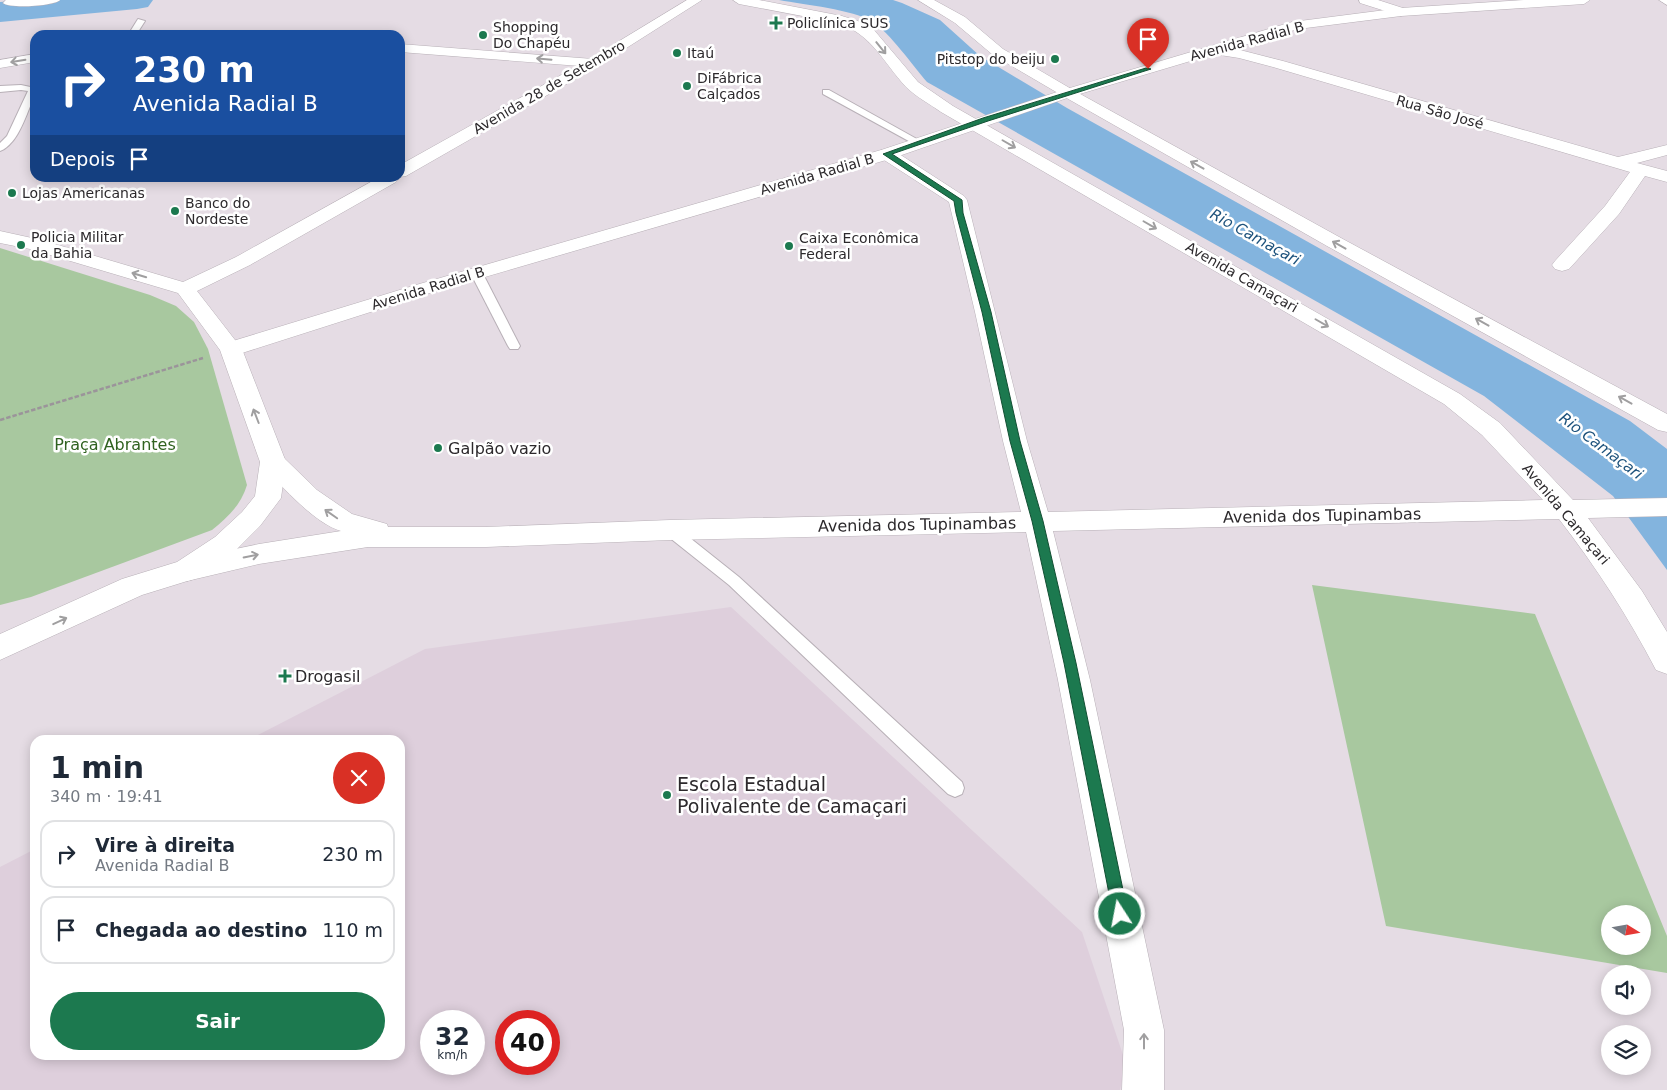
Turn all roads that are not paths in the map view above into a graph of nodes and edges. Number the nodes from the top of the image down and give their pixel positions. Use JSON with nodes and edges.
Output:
{"nodes":[{"id":1,"x":54,"y":0,"type":"edge"},
{"id":2,"x":696,"y":0,"type":"edge"},
{"id":3,"x":739,"y":0,"type":"edge"},
{"id":4,"x":924,"y":0,"type":"edge"},
{"id":5,"x":1365,"y":0,"type":"edge"},
{"id":6,"x":1584,"y":0,"type":"edge"},
{"id":7,"x":1517,"y":2,"type":"edge"},
{"id":8,"x":8,"y":6,"type":"edge"},
{"id":9,"x":1401,"y":12,"type":"junction"},
{"id":10,"x":141,"y":21,"type":"dead end"},
{"id":11,"x":135,"y":30,"type":"edge"},
{"id":12,"x":405,"y":48,"type":"edge"},
{"id":13,"x":1212,"y":50,"type":"junction"},
{"id":14,"x":30,"y":59,"type":"edge"},
{"id":15,"x":593,"y":63,"type":"junction"},
{"id":16,"x":0,"y":64,"type":"edge"},
{"id":17,"x":0,"y":89,"type":"edge"},
{"id":18,"x":30,"y":89,"type":"edge"},
{"id":19,"x":826,"y":92,"type":"dead end"},
{"id":20,"x":1063,"y":95,"type":"junction"},
{"id":21,"x":30,"y":98,"type":"edge"},
{"id":22,"x":980,"y":122,"type":"junction"},
{"id":23,"x":919,"y":143,"type":"junction"},
{"id":24,"x":0,"y":148,"type":"edge"},
{"id":25,"x":1667,"y":150,"type":"edge"},
{"id":26,"x":887,"y":154,"type":"junction"},
{"id":27,"x":1616,"y":163,"type":"junction"},
{"id":28,"x":405,"y":169,"type":"edge"},
{"id":29,"x":1640,"y":170,"type":"junction"},
{"id":30,"x":1667,"y":178,"type":"edge"},
{"id":31,"x":383,"y":182,"type":"edge"},
{"id":32,"x":0,"y":238,"type":"edge"},
{"id":33,"x":1562,"y":265,"type":"dead end"},
{"id":34,"x":477,"y":274,"type":"junction"},
{"id":35,"x":185,"y":289,"type":"junction"},
{"id":36,"x":514,"y":346,"type":"dead end"},
{"id":37,"x":231,"y":349,"type":"junction"},
{"id":38,"x":1667,"y":424,"type":"edge"},
{"id":39,"x":274,"y":462,"type":"junction"},
{"id":40,"x":1667,"y":507,"type":"edge"},
{"id":41,"x":1570,"y":509,"type":"junction"},
{"id":42,"x":1037,"y":521,"type":"junction"},
{"id":43,"x":670,"y":530,"type":"junction"},
{"id":44,"x":410,"y":538,"type":"junction"},
{"id":45,"x":187,"y":570,"type":"junction"},
{"id":46,"x":5,"y":642,"type":"edge"},
{"id":47,"x":1667,"y":661,"type":"edge"},
{"id":48,"x":955,"y":788,"type":"dead end"},
{"id":49,"x":1143,"y":1090,"type":"edge"}],
"edges":[{"from":1,"to":8,"type":"street"},
{"from":2,"to":15,"type":"street","name":"Avenida 28 de Setembro"},
{"from":3,"to":22,"type":"street","name":"Avenida Camaçari","one_way":true},
{"from":4,"to":20,"type":"street"},
{"from":5,"to":9,"type":"street"},
{"from":6,"to":7,"type":"street","name":"Avenida Radial B"},
{"from":7,"to":9,"type":"street","name":"Avenida Radial B"},
{"from":9,"to":13,"type":"street","name":"Avenida Radial B"},
{"from":10,"to":11,"type":"lane"},
{"from":15,"to":12,"type":"street","one_way":true},
{"from":13,"to":20,"type":"street","name":"Avenida Radial B"},
{"from":13,"to":27,"type":"street","name":"Rua São José"},
{"from":14,"to":16,"type":"street","one_way":true},
{"from":15,"to":28,"type":"street","name":"Avenida 28 de Setembro"},
{"from":17,"to":18,"type":"lane"},
{"from":19,"to":23,"type":"lane"},
{"from":20,"to":22,"type":"street","name":"Avenida Radial B"},
{"from":38,"to":20,"type":"street","one_way":true},
{"from":21,"to":24,"type":"lane"},
{"from":22,"to":23,"type":"street","name":"Avenida Radial B"},
{"from":22,"to":41,"type":"street","name":"Avenida Camaçari","one_way":true},
{"from":23,"to":26,"type":"street","name":"Avenida Radial B"},
{"from":25,"to":27,"type":"street"},
{"from":26,"to":34,"type":"street","name":"Avenida Radial B"},
{"from":26,"to":42,"type":"street"},
{"from":27,"to":29,"type":"street","name":"Rua São José"},
{"from":29,"to":30,"type":"street","name":"Rua São José"},
{"from":29,"to":33,"type":"street"},
{"from":31,"to":35,"type":"street"},
{"from":35,"to":32,"type":"street","one_way":true},
{"from":34,"to":36,"type":"lane"},
{"from":34,"to":37,"type":"street","name":"Avenida Radial B"},
{"from":35,"to":37,"type":"street"},
{"from":39,"to":37,"type":"street","one_way":true},
{"from":44,"to":39,"type":"street","name":"Avenida dos Tupinambas","one_way":true},
{"from":39,"to":45,"type":"street"},
{"from":40,"to":41,"type":"street","name":"Avenida dos Tupinambas"},
{"from":41,"to":42,"type":"street","name":"Avenida dos Tupinambas"},
{"from":41,"to":47,"type":"street","name":"Avenida Camaçari"},
{"from":42,"to":43,"type":"street","name":"Avenida dos Tupinambas"},
{"from":49,"to":42,"type":"street","one_way":true},
{"from":43,"to":44,"type":"street","name":"Avenida dos Tupinambas"},
{"from":43,"to":48,"type":"lane"},
{"from":45,"to":44,"type":"street","name":"Avenida dos Tupinambas","one_way":true},
{"from":46,"to":45,"type":"street","one_way":true}]}
